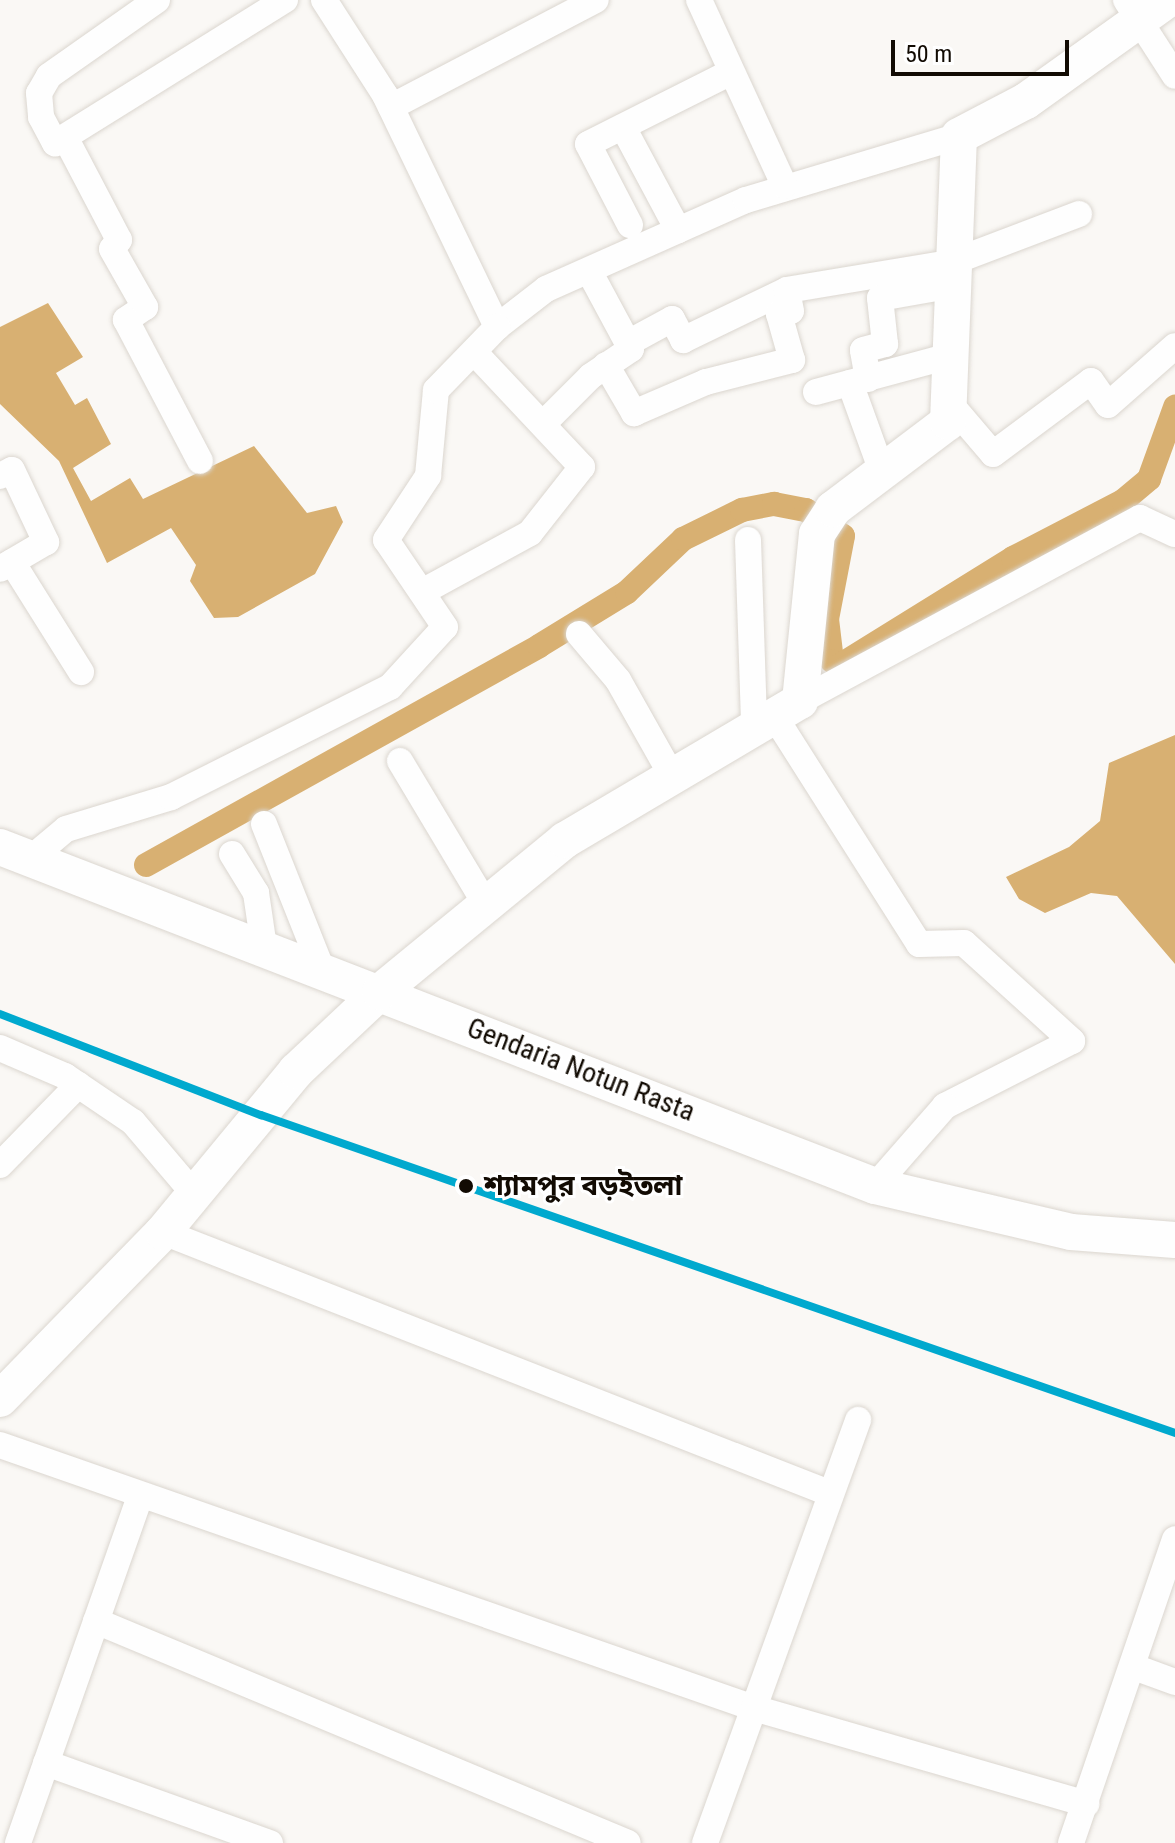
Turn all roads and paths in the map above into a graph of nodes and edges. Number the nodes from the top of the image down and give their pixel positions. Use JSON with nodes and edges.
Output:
{"nodes":[{"id":1,"x":157,"y":0,"type":"edge"},
{"id":2,"x":285,"y":0,"type":"edge"},
{"id":3,"x":324,"y":0,"type":"edge"},
{"id":4,"x":596,"y":0,"type":"edge"},
{"id":5,"x":699,"y":0,"type":"edge"},
{"id":6,"x":1144,"y":7,"type":"edge"},
{"id":7,"x":731,"y":72,"type":"junction"},
{"id":8,"x":1175,"y":76,"type":"edge"},
{"id":9,"x":391,"y":107,"type":"junction"},
{"id":10,"x":623,"y":127,"type":"junction"},
{"id":11,"x":959,"y":136,"type":"junction"},
{"id":12,"x":65,"y":137,"type":"junction"},
{"id":13,"x":784,"y":185,"type":"junction"},
{"id":14,"x":1079,"y":214,"type":"dead end"},
{"id":15,"x":630,"y":225,"type":"dead end"},
{"id":16,"x":678,"y":230,"type":"junction"},
{"id":17,"x":590,"y":273,"type":"junction"},
{"id":18,"x":949,"y":275,"type":"junction"},
{"id":19,"x":787,"y":290,"type":"junction"},
{"id":20,"x":497,"y":327,"type":"junction"},
{"id":21,"x":628,"y":343,"type":"junction"},
{"id":22,"x":1175,"y":346,"type":"edge"},
{"id":23,"x":476,"y":354,"type":"junction"},
{"id":24,"x":953,"y":355,"type":"junction"},
{"id":25,"x":606,"y":365,"type":"junction"},
{"id":26,"x":859,"y":381,"type":"junction"},
{"id":27,"x":816,"y":392,"type":"dead end"},
{"id":28,"x":952,"y":406,"type":"junction"},
{"id":29,"x":543,"y":424,"type":"junction"},
{"id":30,"x":200,"y":461,"type":"dead end"},
{"id":31,"x":883,"y":474,"type":"junction"},
{"id":32,"x":0,"y":476,"type":"edge"},
{"id":33,"x":1175,"y":534,"type":"edge"},
{"id":34,"x":748,"y":540,"type":"dead end"},
{"id":35,"x":6,"y":565,"type":"edge"},
{"id":36,"x":422,"y":592,"type":"junction"},
{"id":37,"x":579,"y":634,"type":"dead end"},
{"id":38,"x":81,"y":672,"type":"dead end"},
{"id":39,"x":776,"y":713,"type":"junction"},
{"id":40,"x":400,"y":761,"type":"dead end"},
{"id":41,"x":671,"y":774,"type":"junction"},
{"id":42,"x":264,"y":824,"type":"dead end"},
{"id":43,"x":14,"y":853,"type":"edge"},
{"id":44,"x":232,"y":854,"type":"dead end"},
{"id":45,"x":485,"y":903,"type":"junction"},
{"id":46,"x":264,"y":947,"type":"junction"},
{"id":47,"x":320,"y":965,"type":"junction"},
{"id":48,"x":380,"y":992,"type":"junction"},
{"id":49,"x":0,"y":1048,"type":"edge"},
{"id":50,"x":78,"y":1085,"type":"junction"},
{"id":51,"x":0,"y":1165,"type":"edge"},
{"id":52,"x":875,"y":1186,"type":"junction"},
{"id":53,"x":195,"y":1195,"type":"junction"},
{"id":54,"x":163,"y":1232,"type":"junction"},
{"id":55,"x":1175,"y":1240,"type":"edge"},
{"id":56,"x":0,"y":1394,"type":"edge"},
{"id":57,"x":858,"y":1420,"type":"dead end"},
{"id":58,"x":0,"y":1445,"type":"edge"},
{"id":59,"x":829,"y":1493,"type":"junction"},
{"id":60,"x":140,"y":1496,"type":"junction"},
{"id":61,"x":1175,"y":1539,"type":"edge"},
{"id":62,"x":96,"y":1621,"type":"junction"},
{"id":63,"x":1134,"y":1667,"type":"junction"},
{"id":64,"x":1175,"y":1682,"type":"edge"},
{"id":65,"x":754,"y":1708,"type":"junction"},
{"id":66,"x":46,"y":1763,"type":"junction"},
{"id":67,"x":1086,"y":1804,"type":"junction"},
{"id":68,"x":18,"y":1843,"type":"edge"},
{"id":69,"x":270,"y":1843,"type":"edge"},
{"id":70,"x":628,"y":1843,"type":"edge"},
{"id":71,"x":705,"y":1843,"type":"edge"},
{"id":72,"x":1071,"y":1843,"type":"edge"}],
"edges":[{"from":1,"to":12,"type":"street"},
{"from":2,"to":12,"type":"street"},
{"from":3,"to":9,"type":"street"},
{"from":4,"to":9,"type":"street"},
{"from":5,"to":7,"type":"street"},
{"from":6,"to":8,"type":"street"},
{"from":6,"to":11,"type":"main road"},
{"from":7,"to":10,"type":"street"},
{"from":7,"to":13,"type":"street"},
{"from":9,"to":20,"type":"street"},
{"from":10,"to":15,"type":"street"},
{"from":10,"to":16,"type":"street"},
{"from":11,"to":13,"type":"street"},
{"from":11,"to":18,"type":"main road"},
{"from":12,"to":30,"type":"street"},
{"from":13,"to":16,"type":"street"},
{"from":14,"to":18,"type":"street"},
{"from":16,"to":17,"type":"street"},
{"from":17,"to":20,"type":"street"},
{"from":17,"to":21,"type":"street"},
{"from":18,"to":19,"type":"street"},
{"from":18,"to":24,"type":"main road"},
{"from":18,"to":26,"type":"street"},
{"from":19,"to":21,"type":"street"},
{"from":19,"to":25,"type":"street"},
{"from":20,"to":23,"type":"street"},
{"from":21,"to":25,"type":"street"},
{"from":22,"to":28,"type":"street"},
{"from":23,"to":29,"type":"street"},
{"from":23,"to":36,"type":"street"},
{"from":24,"to":26,"type":"street"},
{"from":24,"to":28,"type":"main road"},
{"from":25,"to":29,"type":"street"},
{"from":26,"to":27,"type":"street"},
{"from":26,"to":31,"type":"street"},
{"from":28,"to":31,"type":"main road"},
{"from":29,"to":36,"type":"street"},
{"from":31,"to":39,"type":"main road"},
{"from":32,"to":35,"type":"street"},
{"from":33,"to":39,"type":"street"},
{"from":34,"to":39,"type":"street"},
{"from":35,"to":38,"type":"street"},
{"from":36,"to":43,"type":"street"},
{"from":37,"to":41,"type":"street"},
{"from":39,"to":41,"type":"main road"},
{"from":39,"to":52,"type":"street"},
{"from":40,"to":45,"type":"street"},
{"from":41,"to":45,"type":"main road"},
{"from":42,"to":47,"type":"street"},
{"from":43,"to":46,"type":"main road","name":"Gendaria Notun Rasta"},
{"from":44,"to":46,"type":"street"},
{"from":45,"to":48,"type":"main road"},
{"from":46,"to":47,"type":"main road","name":"Gendaria Notun Rasta"},
{"from":47,"to":48,"type":"main road","name":"Gendaria Notun Rasta"},
{"from":48,"to":52,"type":"main road","name":"Gendaria Notun Rasta"},
{"from":48,"to":53,"type":"main road"},
{"from":49,"to":50,"type":"street"},
{"from":50,"to":51,"type":"street"},
{"from":50,"to":53,"type":"street"},
{"from":52,"to":55,"type":"main road","name":"Gendaria Notun Rasta"},
{"from":53,"to":54,"type":"main road"},
{"from":54,"to":56,"type":"main road"},
{"from":54,"to":59,"type":"street"},
{"from":57,"to":59,"type":"street"},
{"from":58,"to":60,"type":"street"},
{"from":59,"to":65,"type":"street"},
{"from":60,"to":62,"type":"street"},
{"from":60,"to":65,"type":"street"},
{"from":61,"to":63,"type":"street"},
{"from":62,"to":66,"type":"street"},
{"from":62,"to":70,"type":"street"},
{"from":63,"to":64,"type":"street"},
{"from":63,"to":67,"type":"street"},
{"from":65,"to":67,"type":"street"},
{"from":65,"to":71,"type":"street"},
{"from":66,"to":68,"type":"street"},
{"from":66,"to":69,"type":"street"},
{"from":67,"to":72,"type":"street"}]}
